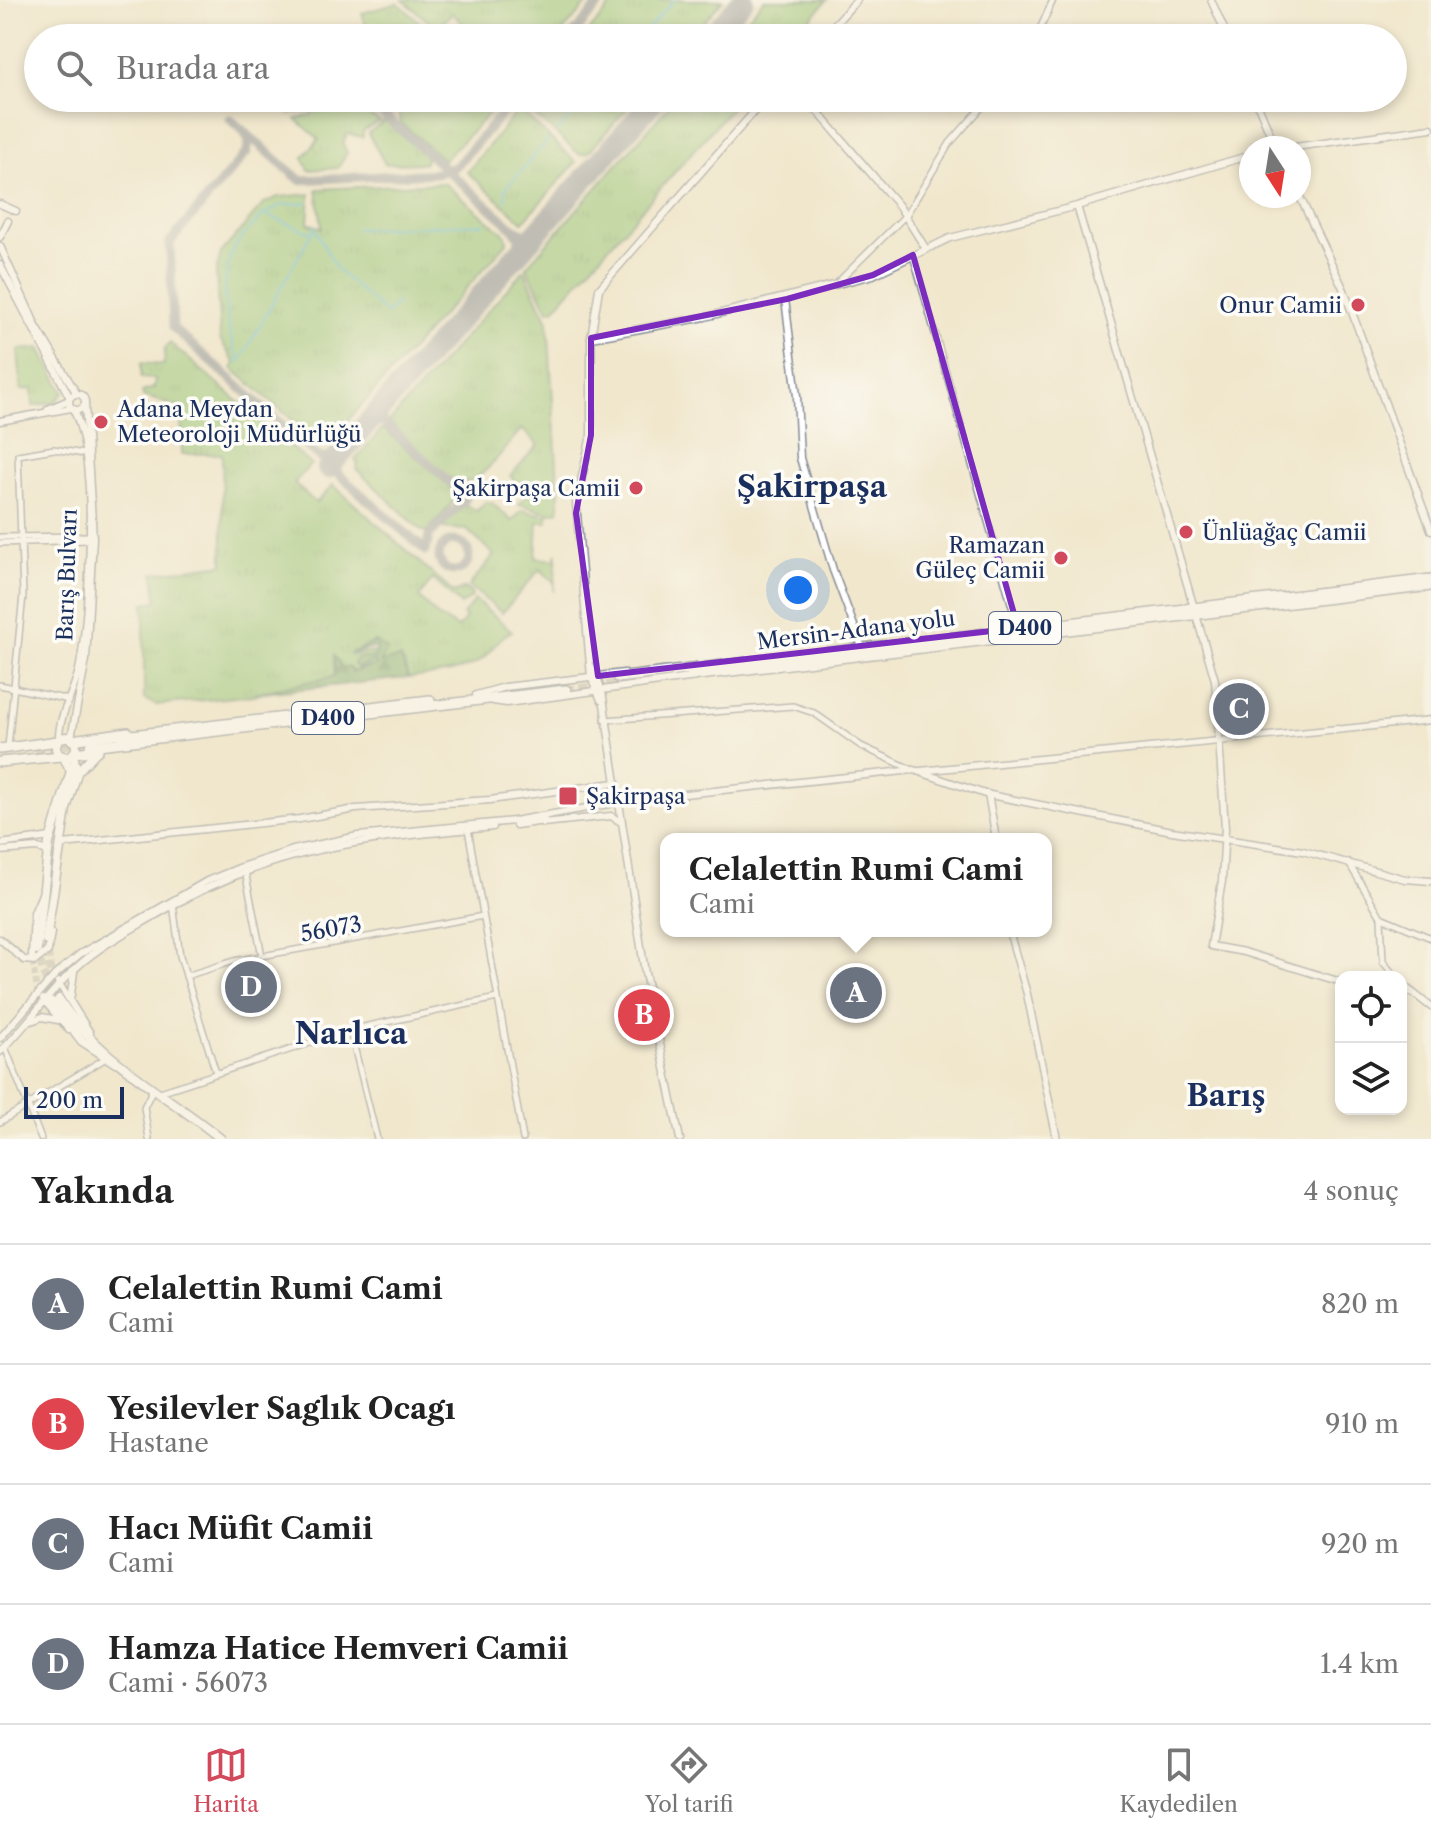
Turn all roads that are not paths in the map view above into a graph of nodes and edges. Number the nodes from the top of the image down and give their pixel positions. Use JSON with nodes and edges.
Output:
{"nodes":[{"id":1,"x":857,"y":0,"type":"edge"},
{"id":2,"x":1053,"y":0,"type":"edge"},
{"id":3,"x":1211,"y":0,"type":"edge"},
{"id":4,"x":835,"y":24,"type":"edge"},
{"id":5,"x":1042,"y":24,"type":"edge"},
{"id":6,"x":1222,"y":24,"type":"edge"},
{"id":7,"x":754,"y":112,"type":"edge"},
{"id":8,"x":818,"y":112,"type":"edge"},
{"id":9,"x":978,"y":112,"type":"edge"},
{"id":10,"x":1261,"y":112,"type":"edge"},
{"id":11,"x":1431,"y":128,"type":"edge"},
{"id":12,"x":1271,"y":136,"type":"edge"},
{"id":13,"x":1311,"y":145,"type":"edge"},
{"id":14,"x":1239,"y":158,"type":"edge"},
{"id":15,"x":0,"y":204,"type":"edge"},
{"id":16,"x":1077,"y":206,"type":"junction"},
{"id":17,"x":1305,"y":208,"type":"edge"},
{"id":18,"x":16,"y":211,"type":"dead end"},
{"id":19,"x":906,"y":215,"type":"junction"},
{"id":20,"x":8,"y":221,"type":"dead end"},
{"id":21,"x":0,"y":237,"type":"edge"},
{"id":22,"x":0,"y":246,"type":"edge"},
{"id":23,"x":926,"y":249,"type":"junction"},
{"id":24,"x":913,"y":255,"type":"junction"},
{"id":25,"x":0,"y":265,"type":"edge"},
{"id":26,"x":837,"y":283,"type":"junction"},
{"id":27,"x":785,"y":299,"type":"junction"},
{"id":28,"x":591,"y":338,"type":"junction"},
{"id":29,"x":72,"y":402,"type":"junction"},
{"id":30,"x":85,"y":404,"type":"junction"},
{"id":31,"x":0,"y":421,"type":"edge"},
{"id":32,"x":84,"y":454,"type":"junction"},
{"id":33,"x":89,"y":479,"type":"junction"},
{"id":34,"x":1431,"y":530,"type":"edge"},
{"id":35,"x":22,"y":538,"type":"junction"},
{"id":36,"x":89,"y":538,"type":"junction"},
{"id":37,"x":0,"y":540,"type":"edge"},
{"id":38,"x":1431,"y":579,"type":"edge"},
{"id":39,"x":1431,"y":586,"type":"edge"},
{"id":40,"x":88,"y":602,"type":"junction"},
{"id":41,"x":1194,"y":612,"type":"junction"},
{"id":42,"x":1018,"y":628,"type":"junction"},
{"id":43,"x":862,"y":647,"type":"junction"},
{"id":44,"x":701,"y":672,"type":"junction"},
{"id":45,"x":594,"y":676,"type":"junction"},
{"id":46,"x":619,"y":681,"type":"tunnel mouth"},
{"id":47,"x":0,"y":685,"type":"edge"},
{"id":48,"x":14,"y":688,"type":"junction"},
{"id":49,"x":599,"y":692,"type":"junction"},
{"id":50,"x":476,"y":695,"type":"junction"},
{"id":51,"x":70,"y":700,"type":"junction"},
{"id":52,"x":490,"y":700,"type":"junction"},
{"id":53,"x":1431,"y":719,"type":"edge"},
{"id":54,"x":605,"y":720,"type":"junction"},
{"id":55,"x":72,"y":723,"type":"junction"},
{"id":56,"x":58,"y":728,"type":"junction"},
{"id":57,"x":72,"y":739,"type":"junction"},
{"id":58,"x":59,"y":741,"type":"junction"},
{"id":59,"x":1221,"y":744,"type":"junction"},
{"id":60,"x":92,"y":745,"type":"junction"},
{"id":61,"x":37,"y":750,"type":"junction"},
{"id":62,"x":2,"y":754,"type":"edge"},
{"id":63,"x":74,"y":754,"type":"junction"},
{"id":64,"x":62,"y":756,"type":"junction"},
{"id":65,"x":916,"y":771,"type":"junction"},
{"id":66,"x":77,"y":773,"type":"junction"},
{"id":67,"x":615,"y":783,"type":"junction"},
{"id":68,"x":988,"y":794,"type":"junction"},
{"id":69,"x":619,"y":803,"type":"junction"},
{"id":70,"x":535,"y":823,"type":"junction"},
{"id":71,"x":622,"y":823,"type":"junction"},
{"id":72,"x":468,"y":829,"type":"junction"},
{"id":73,"x":995,"y":833,"type":"edge"},
{"id":74,"x":51,"y":837,"type":"junction"},
{"id":75,"x":1224,"y":837,"type":"junction"},
{"id":76,"x":0,"y":844,"type":"edge"},
{"id":77,"x":63,"y":845,"type":"junction"},
{"id":78,"x":0,"y":851,"type":"edge"},
{"id":79,"x":49,"y":851,"type":"junction"},
{"id":80,"x":1348,"y":862,"type":"junction"},
{"id":81,"x":245,"y":871,"type":"junction"},
{"id":82,"x":1431,"y":881,"type":"edge"},
{"id":83,"x":55,"y":886,"type":"junction"},
{"id":84,"x":173,"y":904,"type":"junction"},
{"id":85,"x":483,"y":916,"type":"junction"},
{"id":86,"x":1381,"y":917,"type":"junction"},
{"id":87,"x":1011,"y":937,"type":"edge"},
{"id":88,"x":1431,"y":938,"type":"edge"},
{"id":89,"x":0,"y":939,"type":"edge"},
{"id":90,"x":46,"y":940,"type":"tunnel mouth"},
{"id":91,"x":35,"y":953,"type":"tunnel mouth"},
{"id":92,"x":262,"y":956,"type":"junction"},
{"id":93,"x":72,"y":960,"type":"junction"},
{"id":94,"x":76,"y":967,"type":"junction"},
{"id":95,"x":1391,"y":971,"type":"edge"},
{"id":96,"x":55,"y":975,"type":"junction"},
{"id":97,"x":186,"y":976,"type":"junction"},
{"id":98,"x":1335,"y":980,"type":"edge"},
{"id":99,"x":60,"y":985,"type":"junction"},
{"id":100,"x":1407,"y":987,"type":"edge"},
{"id":101,"x":39,"y":992,"type":"junction"},
{"id":102,"x":1407,"y":992,"type":"edge"},
{"id":103,"x":1412,"y":992,"type":"junction"},
{"id":104,"x":497,"y":998,"type":"junction"},
{"id":105,"x":52,"y":1001,"type":"junction"},
{"id":106,"x":70,"y":1004,"type":"junction"},
{"id":107,"x":1431,"y":1007,"type":"edge"},
{"id":108,"x":31,"y":1011,"type":"tunnel mouth"},
{"id":109,"x":59,"y":1020,"type":"junction"},
{"id":110,"x":28,"y":1023,"type":"junction"},
{"id":111,"x":350,"y":1030,"type":"junction"},
{"id":112,"x":92,"y":1036,"type":"junction"},
{"id":113,"x":82,"y":1041,"type":"junction"},
{"id":114,"x":1,"y":1045,"type":"edge"},
{"id":115,"x":102,"y":1053,"type":"junction"},
{"id":116,"x":216,"y":1073,"type":"junction"},
{"id":117,"x":156,"y":1091,"type":"junction"},
{"id":118,"x":29,"y":1106,"type":"junction"},
{"id":119,"x":0,"y":1122,"type":"edge"},
{"id":120,"x":41,"y":1139,"type":"edge"},
{"id":121,"x":149,"y":1139,"type":"edge"},
{"id":122,"x":221,"y":1139,"type":"edge"},
{"id":123,"x":377,"y":1139,"type":"edge"},
{"id":124,"x":523,"y":1139,"type":"edge"},
{"id":125,"x":680,"y":1139,"type":"edge"},
{"id":126,"x":1057,"y":1139,"type":"edge"}],
"edges":[{"from":1,"to":4,"type":"main road"},
{"from":2,"to":5,"type":"street"},
{"from":3,"to":6,"type":"main road"},
{"from":7,"to":28,"type":"main road"},
{"from":8,"to":19,"type":"main road"},
{"from":9,"to":19,"type":"street"},
{"from":10,"to":12,"type":"main road"},
{"from":11,"to":13,"type":"main road"},
{"from":14,"to":16,"type":"main road"},
{"from":15,"to":18,"type":"main road"},
{"from":16,"to":23,"type":"main road"},
{"from":16,"to":41,"type":"main road"},
{"from":17,"to":34,"type":"main road"},
{"from":19,"to":23,"type":"main road"},
{"from":19,"to":26,"type":"street"},
{"from":20,"to":21,"type":"main road"},
{"from":22,"to":29,"type":"main road","name":"Barış Bulvarı"},
{"from":23,"to":24,"type":"main road"},
{"from":24,"to":26,"type":"main road"},
{"from":24,"to":42,"type":"street"},
{"from":25,"to":29,"type":"main road","name":"Barış Bulvarı"},
{"from":26,"to":27,"type":"main road"},
{"from":27,"to":28,"type":"main road"},
{"from":27,"to":43,"type":"main road"},
{"from":28,"to":45,"type":"main road"},
{"from":29,"to":30,"type":"main road"},
{"from":29,"to":30,"type":"main road","name":"Barış Bulvarı"},
{"from":29,"to":31,"type":"main road"},
{"from":29,"to":32,"type":"main road","name":"Barış Bulvarı"},
{"from":30,"to":33,"type":"main road","name":"Barış Bulvarı"},
{"from":32,"to":33,"type":"main road","name":"Barış Bulvarı"},
{"from":32,"to":35,"type":"street"},
{"from":33,"to":36,"type":"main road","name":"Barış Bulvarı"},
{"from":35,"to":36,"type":"street"},
{"from":35,"to":37,"type":"street"},
{"from":35,"to":48,"type":"street"},
{"from":36,"to":40,"type":"main road","name":"Barış Bulvarı"},
{"from":38,"to":41,"type":"highway","name":"Mersin-Adana yolu","number":"D400"},
{"from":39,"to":41,"type":"highway","name":"Mersin-Adana yolu","number":"D400"},
{"from":40,"to":51,"type":"main road","name":"Barış Bulvarı"},
{"from":40,"to":55,"type":"main road","name":"Barış Bulvarı"},
{"from":41,"to":42,"type":"highway","name":"Mersin-Adana yolu","number":"D400"},
{"from":41,"to":44,"type":"highway","name":"Mersin-Adana yolu","number":"D400"},
{"from":41,"to":59,"type":"main road"},
{"from":42,"to":43,"type":"highway","name":"Mersin-Adana yolu","number":"D400"},
{"from":43,"to":44,"type":"highway","name":"Mersin-Adana yolu","number":"D400"},
{"from":44,"to":45,"type":"main road"},
{"from":44,"to":46,"type":"highway","name":"Mersin-Adana yolu","number":"D400"},
{"from":44,"to":49,"type":"main road"},
{"from":45,"to":49,"type":"main road"},
{"from":45,"to":50,"type":"main road"},
{"from":47,"to":48,"type":"street"},
{"from":48,"to":51,"type":"street"},
{"from":48,"to":62,"type":"street"},
{"from":49,"to":52,"type":"main road"},
{"from":49,"to":54,"type":"main road"},
{"from":50,"to":52,"type":"highway","number":"D400"},
{"from":50,"to":60,"type":"highway","number":"D400"},
{"from":51,"to":56,"type":"main road","name":"Barış Bulvarı"},
{"from":52,"to":60,"type":"highway","number":"D400"},
{"from":53,"to":59,"type":"main road"},
{"from":54,"to":65,"type":"street"},
{"from":54,"to":67,"type":"main road"},
{"from":55,"to":57,"type":"main road","name":"Barış Bulvarı"},
{"from":55,"to":60,"type":"main road"},
{"from":56,"to":58,"type":"main road","name":"Barış Bulvarı"},
{"from":56,"to":61,"type":"main road"},
{"from":57,"to":58,"type":"main road"},
{"from":57,"to":60,"type":"highway"},
{"from":57,"to":63,"type":"main road"},
{"from":58,"to":61,"type":"highway"},
{"from":58,"to":64,"type":"main road"},
{"from":59,"to":65,"type":"main road"},
{"from":59,"to":75,"type":"main road"},
{"from":60,"to":63,"type":"highway"},
{"from":60,"to":66,"type":"main road"},
{"from":61,"to":62,"type":"highway"},
{"from":61,"to":64,"type":"highway"},
{"from":63,"to":64,"type":"main road"},
{"from":63,"to":66,"type":"main road"},
{"from":64,"to":74,"type":"main road"},
{"from":65,"to":68,"type":"main road"},
{"from":65,"to":69,"type":"main road"},
{"from":66,"to":77,"type":"main road"},
{"from":67,"to":69,"type":"main road"},
{"from":67,"to":77,"type":"main road"},
{"from":68,"to":73,"type":"main road"},
{"from":68,"to":75,"type":"main road"},
{"from":69,"to":70,"type":"main road"},
{"from":69,"to":71,"type":"main road"},
{"from":69,"to":93,"type":"main road"},
{"from":70,"to":71,"type":"main road"},
{"from":70,"to":72,"type":"main road"},
{"from":71,"to":125,"type":"main road"},
{"from":72,"to":81,"type":"main road"},
{"from":72,"to":85,"type":"street"},
{"from":74,"to":76,"type":"main road"},
{"from":74,"to":77,"type":"main road"},
{"from":74,"to":79,"type":"main road"},
{"from":75,"to":80,"type":"main road"},
{"from":75,"to":98,"type":"main road"},
{"from":77,"to":79,"type":"main road"},
{"from":77,"to":83,"type":"main road"},
{"from":78,"to":79,"type":"main road"},
{"from":79,"to":91,"type":"main road"},
{"from":80,"to":82,"type":"main road"},
{"from":80,"to":86,"type":"street"},
{"from":81,"to":84,"type":"main road"},
{"from":81,"to":92,"type":"street"},
{"from":83,"to":89,"type":"main road"},
{"from":83,"to":90,"type":"main road"},
{"from":84,"to":94,"type":"main road"},
{"from":84,"to":97,"type":"street"},
{"from":85,"to":92,"type":"street","name":"56073"},
{"from":85,"to":104,"type":"street"},
{"from":86,"to":88,"type":"street"},
{"from":86,"to":95,"type":"street"},
{"from":87,"to":126,"type":"main road"},
{"from":92,"to":97,"type":"street","name":"56073"},
{"from":93,"to":94,"type":"main road"},
{"from":93,"to":96,"type":"main road"},
{"from":94,"to":99,"type":"main road"},
{"from":94,"to":106,"type":"main road"},
{"from":96,"to":99,"type":"main road"},
{"from":96,"to":101,"type":"main road"},
{"from":97,"to":116,"type":"street"},
{"from":99,"to":105,"type":"main road"},
{"from":99,"to":106,"type":"main road"},
{"from":100,"to":103,"type":"street"},
{"from":101,"to":105,"type":"main road"},
{"from":101,"to":114,"type":"main road"},
{"from":102,"to":103,"type":"main road"},
{"from":103,"to":107,"type":"main road"},
{"from":104,"to":111,"type":"street"},
{"from":104,"to":124,"type":"street"},
{"from":105,"to":109,"type":"main road"},
{"from":105,"to":110,"type":"main road"},
{"from":105,"to":112,"type":"main road"},
{"from":105,"to":113,"type":"main road"},
{"from":106,"to":112,"type":"main road"},
{"from":108,"to":114,"type":"main road"},
{"from":109,"to":110,"type":"main road"},
{"from":109,"to":113,"type":"main road"},
{"from":110,"to":114,"type":"main road"},
{"from":111,"to":116,"type":"street"},
{"from":111,"to":123,"type":"street"},
{"from":112,"to":115,"type":"main road"},
{"from":113,"to":115,"type":"main road"},
{"from":114,"to":118,"type":"street"},
{"from":115,"to":117,"type":"main road"},
{"from":115,"to":118,"type":"street"},
{"from":116,"to":117,"type":"street"},
{"from":117,"to":121,"type":"street"},
{"from":117,"to":122,"type":"main road"},
{"from":118,"to":119,"type":"street"},
{"from":118,"to":120,"type":"street"}]}
